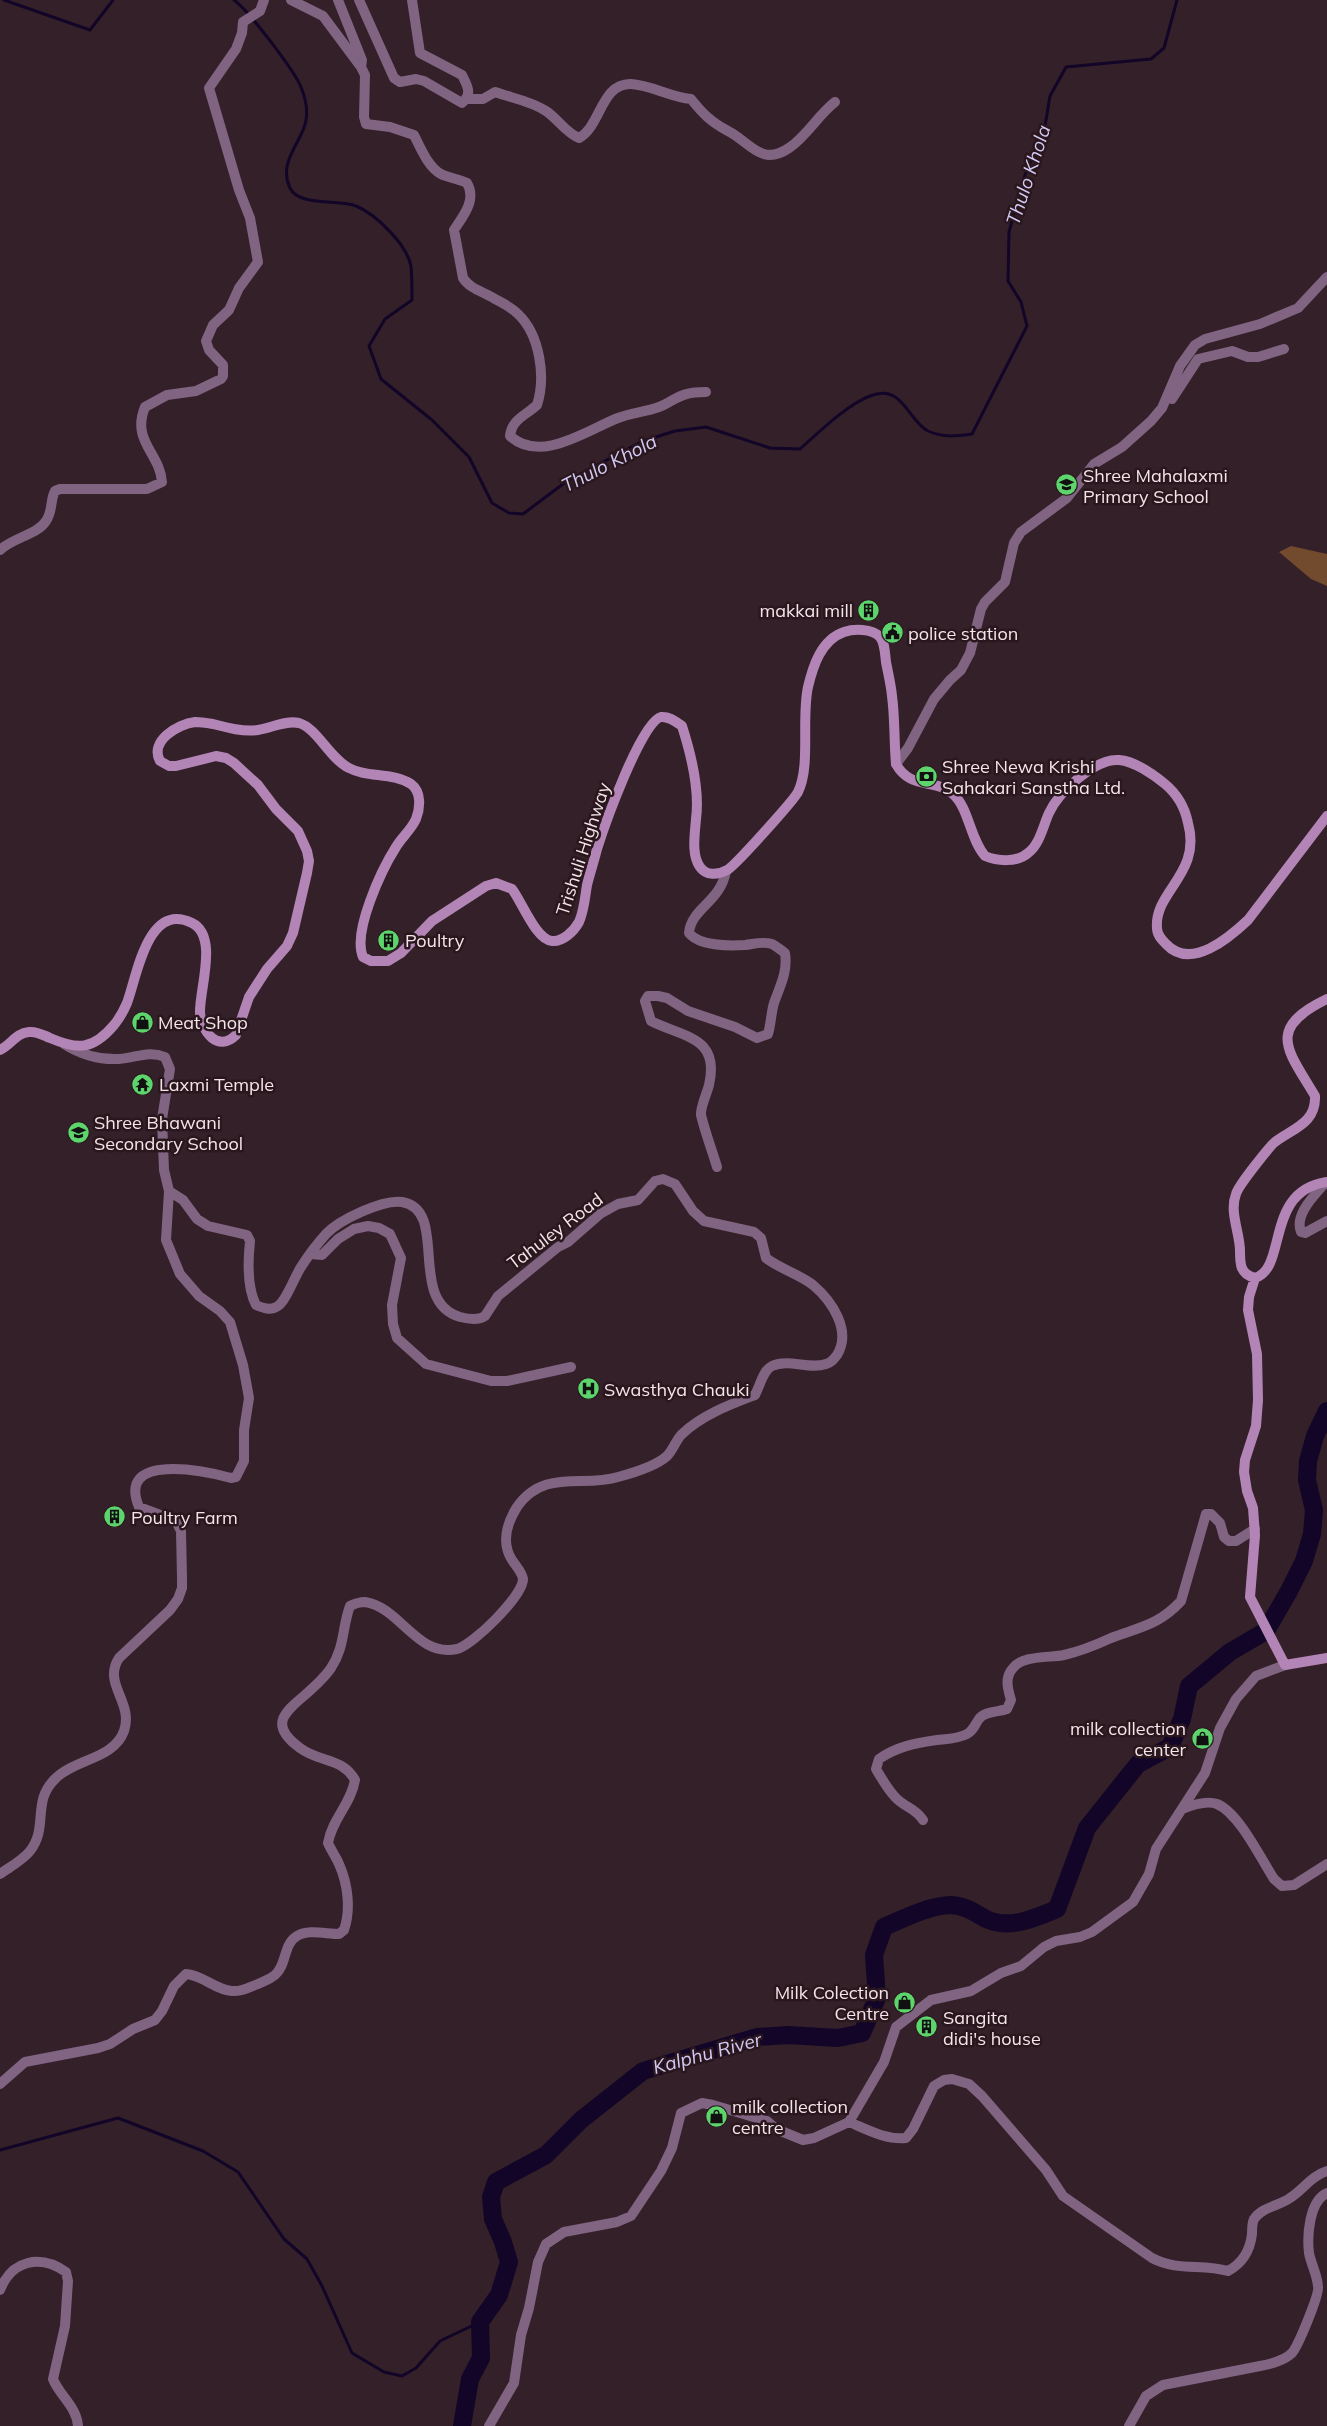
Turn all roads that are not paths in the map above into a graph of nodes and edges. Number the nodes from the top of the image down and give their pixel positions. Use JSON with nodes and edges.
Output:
{"nodes":[{"id":1,"x":264,"y":0,"type":"edge"},
{"id":2,"x":291,"y":0,"type":"edge"},
{"id":3,"x":338,"y":0,"type":"edge"},
{"id":4,"x":359,"y":0,"type":"edge"},
{"id":5,"x":412,"y":0,"type":"edge"},
{"id":6,"x":361,"y":67,"type":"junction"},
{"id":7,"x":466,"y":99,"type":"junction"},
{"id":8,"x":835,"y":102,"type":"dead end"},
{"id":9,"x":1327,"y":277,"type":"edge"},
{"id":10,"x":1284,"y":349,"type":"dead end"},
{"id":11,"x":706,"y":392,"type":"dead end"},
{"id":12,"x":1162,"y":408,"type":"junction"},
{"id":13,"x":0,"y":550,"type":"edge"},
{"id":14,"x":896,"y":764,"type":"junction"},
{"id":15,"x":1327,"y":816,"type":"edge"},
{"id":16,"x":726,"y":871,"type":"junction"},
{"id":17,"x":1327,"y":1000,"type":"edge"},
{"id":18,"x":63,"y":1043,"type":"junction"},
{"id":19,"x":0,"y":1050,"type":"edge"},
{"id":20,"x":717,"y":1167,"type":"dead end"},
{"id":21,"x":1326,"y":1182,"type":"edge"},
{"id":22,"x":169,"y":1191,"type":"junction"},
{"id":23,"x":1327,"y":1221,"type":"edge"},
{"id":24,"x":311,"y":1254,"type":"junction"},
{"id":25,"x":1255,"y":1278,"type":"junction"},
{"id":26,"x":571,"y":1367,"type":"dead end"},
{"id":27,"x":1255,"y":1529,"type":"junction"},
{"id":28,"x":1327,"y":1658,"type":"edge"},
{"id":29,"x":1285,"y":1665,"type":"junction"},
{"id":30,"x":1182,"y":1809,"type":"junction"},
{"id":31,"x":923,"y":1820,"type":"dead end"},
{"id":32,"x":1327,"y":1864,"type":"edge"},
{"id":33,"x":0,"y":1874,"type":"edge"},
{"id":34,"x":0,"y":2084,"type":"edge"},
{"id":35,"x":849,"y":2122,"type":"junction"},
{"id":36,"x":1327,"y":2171,"type":"edge"},
{"id":37,"x":1327,"y":2193,"type":"edge"},
{"id":38,"x":0,"y":2290,"type":"edge"},
{"id":39,"x":78,"y":2426,"type":"edge"},
{"id":40,"x":489,"y":2426,"type":"edge"},
{"id":41,"x":1129,"y":2426,"type":"edge"}],
"edges":[{"from":1,"to":13,"type":"street"},
{"from":2,"to":6,"type":"street"},
{"from":3,"to":6,"type":"street"},
{"from":4,"to":7,"type":"street"},
{"from":5,"to":7,"type":"street"},
{"from":6,"to":11,"type":"street"},
{"from":7,"to":8,"type":"street"},
{"from":9,"to":12,"type":"street"},
{"from":10,"to":12,"type":"street"},
{"from":12,"to":14,"type":"street"},
{"from":14,"to":15,"type":"street"},
{"from":14,"to":16,"type":"street"},
{"from":16,"to":18,"type":"street","name":"Trishuli Highway"},
{"from":16,"to":20,"type":"street"},
{"from":17,"to":25,"type":"street"},
{"from":18,"to":19,"type":"street","name":"Trishuli Highway"},
{"from":18,"to":22,"type":"street"},
{"from":21,"to":23,"type":"street"},
{"from":21,"to":25,"type":"street"},
{"from":22,"to":24,"type":"street","name":"Tahuley Road"},
{"from":22,"to":33,"type":"street"},
{"from":24,"to":26,"type":"street"},
{"from":24,"to":34,"type":"street","name":"Tahuley Road"},
{"from":25,"to":27,"type":"street"},
{"from":27,"to":29,"type":"street"},
{"from":27,"to":31,"type":"street"},
{"from":28,"to":29,"type":"street"},
{"from":29,"to":30,"type":"street"},
{"from":30,"to":32,"type":"street"},
{"from":30,"to":35,"type":"street"},
{"from":35,"to":36,"type":"street"},
{"from":35,"to":40,"type":"street"},
{"from":37,"to":41,"type":"street"},
{"from":38,"to":39,"type":"street"}]}
